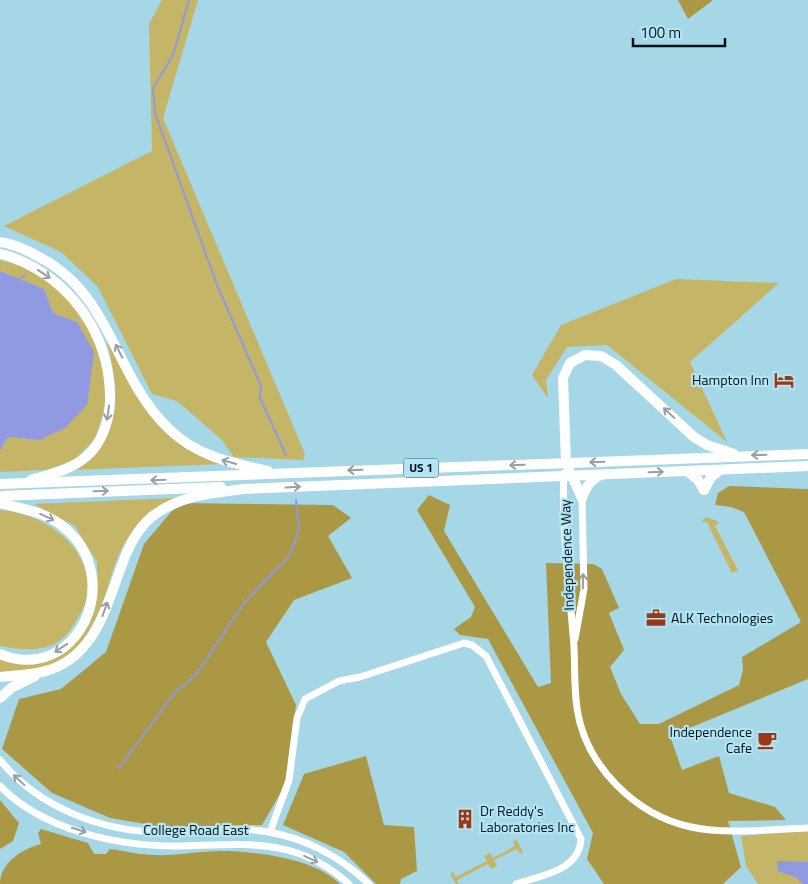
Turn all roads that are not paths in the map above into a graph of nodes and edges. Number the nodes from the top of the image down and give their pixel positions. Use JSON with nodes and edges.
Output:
{"nodes":[{"id":1,"x":0,"y":242,"type":"edge"},
{"id":2,"x":0,"y":254,"type":"edge"},
{"id":3,"x":808,"y":454,"type":"edge"},
{"id":4,"x":739,"y":456,"type":"junction"},
{"id":5,"x":566,"y":463,"type":"junction"},
{"id":6,"x":808,"y":466,"type":"edge"},
{"id":7,"x":720,"y":470,"type":"junction"},
{"id":8,"x":687,"y":471,"type":"junction"},
{"id":9,"x":276,"y":472,"type":"junction"},
{"id":10,"x":603,"y":474,"type":"junction"},
{"id":11,"x":568,"y":475,"type":"junction"},
{"id":12,"x":19,"y":483,"type":"junction"},
{"id":13,"x":0,"y":484,"type":"edge"},
{"id":14,"x":244,"y":489,"type":"junction"},
{"id":15,"x":0,"y":496,"type":"edge"},
{"id":16,"x":582,"y":498,"type":"junction"},
{"id":17,"x":0,"y":503,"type":"edge"},
{"id":18,"x":574,"y":647,"type":"junction"},
{"id":19,"x":0,"y":654,"type":"edge"},
{"id":20,"x":42,"y":672,"type":"junction"},
{"id":21,"x":0,"y":677,"type":"edge"},
{"id":22,"x":0,"y":698,"type":"edge"},
{"id":23,"x":0,"y":760,"type":"edge"},
{"id":24,"x":0,"y":786,"type":"edge"},
{"id":25,"x":808,"y":828,"type":"edge"},
{"id":26,"x":270,"y":832,"type":"junction"},
{"id":27,"x":349,"y":884,"type":"edge"},
{"id":28,"x":368,"y":884,"type":"edge"},
{"id":29,"x":516,"y":884,"type":"edge"}],
"edges":[{"from":9,"to":1,"type":"highway","one_way":true},
{"from":2,"to":12,"type":"highway","one_way":true},
{"from":3,"to":4,"type":"highway","number":"US 1","one_way":true},
{"from":4,"to":5,"type":"highway","number":"US 1","one_way":true},
{"from":4,"to":5,"type":"highway","one_way":true},
{"from":5,"to":9,"type":"highway","number":"US 1","one_way":true},
{"from":5,"to":11,"type":"highway"},
{"from":6,"to":7,"type":"highway","number":"US 1"},
{"from":7,"to":8,"type":"highway","number":"US 1"},
{"from":7,"to":8,"type":"highway"},
{"from":10,"to":8,"type":"highway","number":"US 1","one_way":true},
{"from":9,"to":12,"type":"highway","number":"US 1","one_way":true},
{"from":10,"to":11,"type":"highway","number":"US 1"},
{"from":10,"to":16,"type":"highway"},
{"from":14,"to":11,"type":"highway","number":"US 1","one_way":true},
{"from":11,"to":16,"type":"highway"},
{"from":11,"to":18,"type":"street","name":"Independence Way"},
{"from":12,"to":13,"type":"highway","number":"US 1"},
{"from":15,"to":14,"type":"highway","number":"US 1","one_way":true},
{"from":20,"to":14,"type":"highway","one_way":true},
{"from":18,"to":16,"type":"street","name":"Independence Way","one_way":true},
{"from":17,"to":19,"type":"highway","one_way":true},
{"from":18,"to":25,"type":"street","name":"Independence Way"},
{"from":20,"to":21,"type":"highway"},
{"from":20,"to":22,"type":"highway"},
{"from":26,"to":23,"type":"street","name":"College Road East","one_way":true},
{"from":24,"to":27,"type":"street","name":"College Road East","one_way":true},
{"from":26,"to":28,"type":"street","name":"College Road East"},
{"from":26,"to":29,"type":"street"}]}
